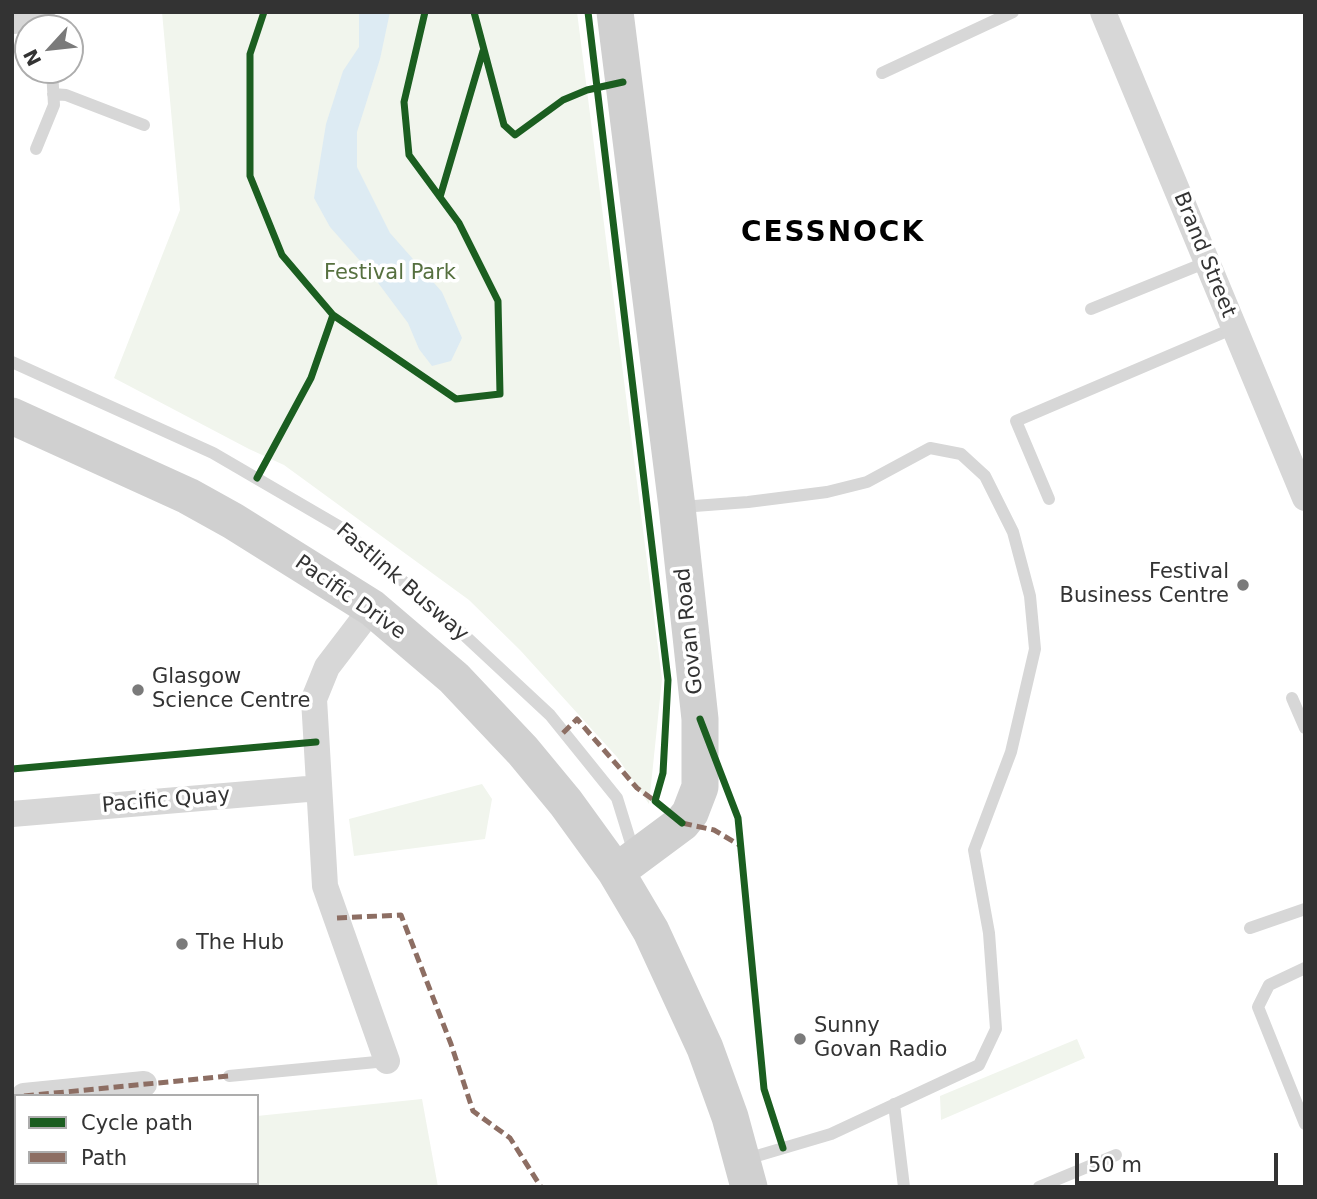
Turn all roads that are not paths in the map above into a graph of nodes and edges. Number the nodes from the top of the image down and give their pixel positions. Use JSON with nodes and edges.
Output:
{"nodes":[{"id":1,"x":615,"y":12,"type":"edge"},
{"id":2,"x":1013,"y":12,"type":"edge"},
{"id":3,"x":1104,"y":12,"type":"edge"},
{"id":4,"x":882,"y":73,"type":"dead end"},
{"id":5,"x":53,"y":84,"type":"edge"},
{"id":6,"x":53,"y":94,"type":"junction"},
{"id":7,"x":144,"y":125,"type":"dead end"},
{"id":8,"x":36,"y":149,"type":"dead end"},
{"id":9,"x":1207,"y":262,"type":"junction"},
{"id":10,"x":1091,"y":309,"type":"dead end"},
{"id":11,"x":1234,"y":328,"type":"junction"},
{"id":12,"x":12,"y":362,"type":"edge"},
{"id":13,"x":12,"y":416,"type":"edge"},
{"id":14,"x":1305,"y":498,"type":"edge"},
{"id":15,"x":1049,"y":499,"type":"dead end"},
{"id":16,"x":677,"y":507,"type":"junction"},
{"id":17,"x":372,"y":608,"type":"junction"},
{"id":18,"x":1292,"y":698,"type":"dead end"},
{"id":19,"x":1305,"y":728,"type":"edge"},
{"id":20,"x":319,"y":788,"type":"junction"},
{"id":21,"x":12,"y":814,"type":"edge"},
{"id":22,"x":625,"y":864,"type":"junction"},
{"id":23,"x":1305,"y":909,"type":"edge"},
{"id":24,"x":1250,"y":928,"type":"dead end"},
{"id":25,"x":1305,"y":968,"type":"edge"},
{"id":26,"x":387,"y":1061,"type":"joint"},
{"id":27,"x":229,"y":1076,"type":"dead end"},
{"id":28,"x":144,"y":1084,"type":"dead end"},
{"id":29,"x":44,"y":1094,"type":"edge"},
{"id":30,"x":894,"y":1104,"type":"junction"},
{"id":31,"x":1305,"y":1124,"type":"edge"},
{"id":32,"x":1116,"y":1155,"type":"dead end"},
{"id":33,"x":746,"y":1174,"type":"edge"},
{"id":34,"x":904,"y":1187,"type":"edge"},
{"id":35,"x":1039,"y":1187,"type":"edge"}],
"edges":[{"from":1,"to":16,"type":"street","name":"Govan Road"},
{"from":2,"to":4,"type":"lane"},
{"from":3,"to":9,"type":"street","name":"Brand Street"},
{"from":5,"to":6,"type":"lane"},
{"from":6,"to":7,"type":"lane"},
{"from":6,"to":8,"type":"lane"},
{"from":9,"to":10,"type":"lane"},
{"from":9,"to":11,"type":"street","name":"Brand Street"},
{"from":11,"to":14,"type":"street","name":"Brand Street"},
{"from":11,"to":15,"type":"lane"},
{"from":12,"to":22,"type":"lane","name":"Fastlink Busway"},
{"from":13,"to":17,"type":"street","name":"Pacific Drive"},
{"from":16,"to":22,"type":"street","name":"Govan Road"},
{"from":16,"to":30,"type":"lane"},
{"from":17,"to":20,"type":"street"},
{"from":17,"to":22,"type":"street","name":"Pacific Drive"},
{"from":18,"to":19,"type":"lane"},
{"from":20,"to":21,"type":"street","name":"Pacific Quay"},
{"from":20,"to":26,"type":"street"},
{"from":22,"to":33,"type":"street"},
{"from":23,"to":24,"type":"lane"},
{"from":25,"to":31,"type":"lane"},
{"from":26,"to":27,"type":"lane"},
{"from":28,"to":29,"type":"street"},
{"from":30,"to":33,"type":"lane"},
{"from":30,"to":34,"type":"lane"},
{"from":32,"to":35,"type":"lane"}]}
